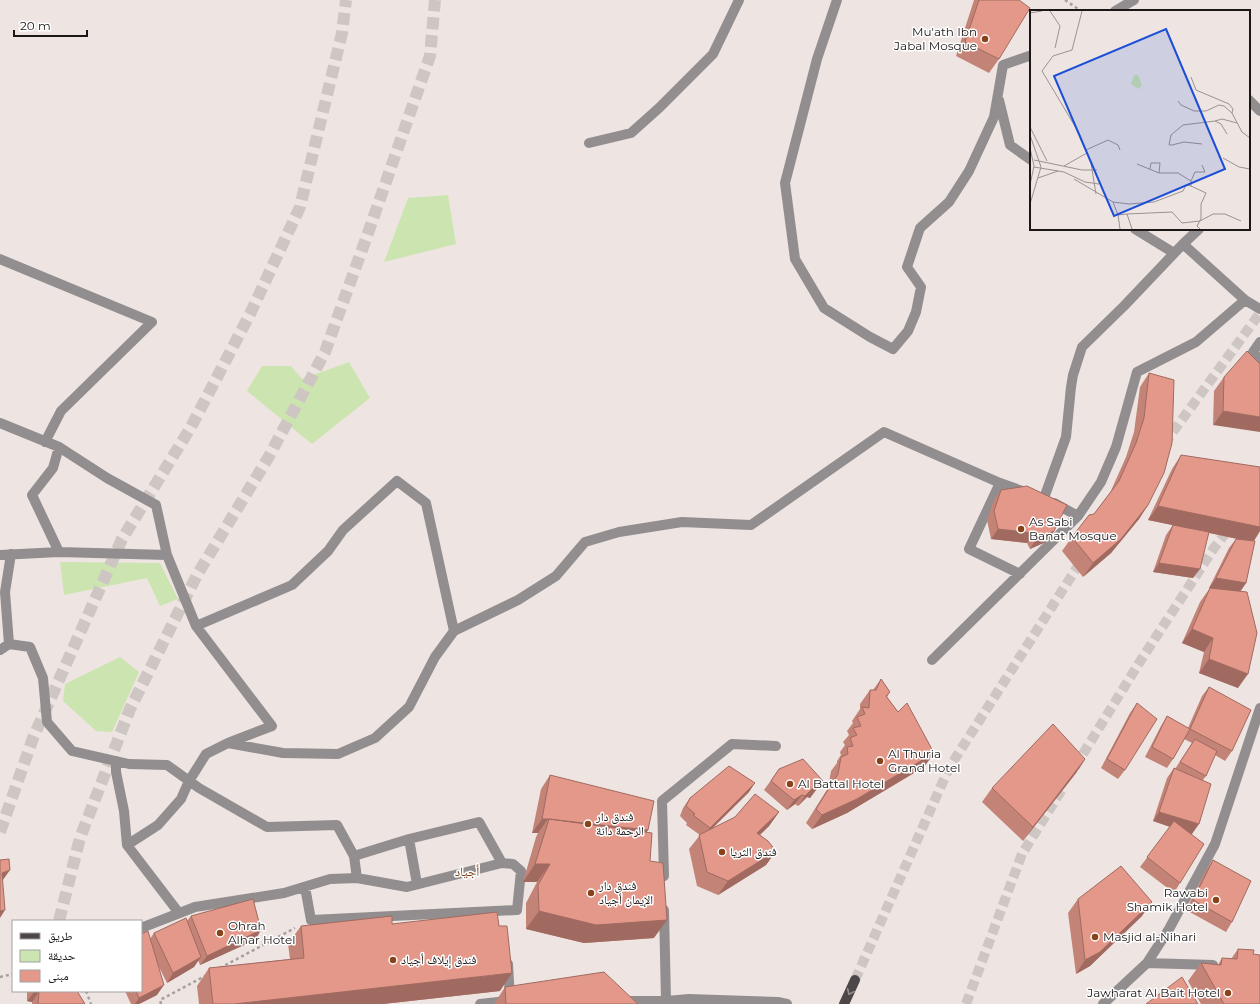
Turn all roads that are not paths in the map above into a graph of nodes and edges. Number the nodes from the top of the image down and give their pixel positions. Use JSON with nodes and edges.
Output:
{"nodes":[{"id":1,"x":739,"y":0,"type":"edge"},
{"id":2,"x":837,"y":0,"type":"edge"},
{"id":3,"x":1134,"y":0,"type":"edge"},
{"id":4,"x":1117,"y":10,"type":"edge"},
{"id":5,"x":1030,"y":56,"type":"edge"},
{"id":6,"x":998,"y":96,"type":"junction"},
{"id":7,"x":1250,"y":101,"type":"edge"},
{"id":8,"x":1260,"y":111,"type":"edge"},
{"id":9,"x":589,"y":143,"type":"dead end"},
{"id":10,"x":1030,"y":159,"type":"edge"},
{"id":11,"x":1137,"y":230,"type":"edge"},
{"id":12,"x":1198,"y":230,"type":"edge"},
{"id":13,"x":1183,"y":244,"type":"junction"},
{"id":14,"x":1174,"y":253,"type":"junction"},
{"id":15,"x":0,"y":259,"type":"edge"},
{"id":16,"x":1245,"y":300,"type":"junction"},
{"id":17,"x":1260,"y":309,"type":"edge"},
{"id":18,"x":1260,"y":342,"type":"edge"},
{"id":19,"x":1260,"y":360,"type":"edge"},
{"id":20,"x":0,"y":423,"type":"edge"},
{"id":21,"x":45,"y":442,"type":"junction"},
{"id":22,"x":59,"y":447,"type":"junction"},
{"id":23,"x":1000,"y":483,"type":"junction"},
{"id":24,"x":1044,"y":498,"type":"junction"},
{"id":25,"x":1078,"y":516,"type":"junction"},
{"id":26,"x":59,"y":552,"type":"junction"},
{"id":27,"x":0,"y":554,"type":"edge"},
{"id":28,"x":11,"y":554,"type":"junction"},
{"id":29,"x":167,"y":555,"type":"junction"},
{"id":30,"x":1020,"y":574,"type":"junction"},
{"id":31,"x":196,"y":626,"type":"junction"},
{"id":32,"x":454,"y":631,"type":"junction"},
{"id":33,"x":9,"y":644,"type":"junction"},
{"id":34,"x":0,"y":650,"type":"edge"},
{"id":35,"x":932,"y":660,"type":"dead end"},
{"id":36,"x":1260,"y":708,"type":"edge"},
{"id":37,"x":228,"y":743,"type":"junction"},
{"id":38,"x":776,"y":746,"type":"dead end"},
{"id":39,"x":116,"y":761,"type":"junction"},
{"id":40,"x":189,"y":781,"type":"junction"},
{"id":41,"x":409,"y":839,"type":"junction"},
{"id":42,"x":127,"y":845,"type":"junction"},
{"id":43,"x":354,"y":856,"type":"junction"},
{"id":44,"x":502,"y":863,"type":"junction"},
{"id":45,"x":357,"y":878,"type":"junction"},
{"id":46,"x":417,"y":884,"type":"junction"},
{"id":47,"x":305,"y":887,"type":"junction"},
{"id":48,"x":179,"y":913,"type":"junction"},
{"id":49,"x":142,"y":928,"type":"edge"},
{"id":50,"x":508,"y":956,"type":"edge"},
{"id":51,"x":1147,"y":963,"type":"junction"},
{"id":52,"x":1222,"y":965,"type":"edge"},
{"id":53,"x":855,"y":980,"type":"tunnel mouth"},
{"id":54,"x":612,"y":1001,"type":"edge"},
{"id":55,"x":666,"y":1001,"type":"junction"},
{"id":56,"x":690,"y":1002,"type":"edge"},
{"id":57,"x":480,"y":1004,"type":"edge"},
{"id":58,"x":787,"y":1004,"type":"edge"},
{"id":59,"x":844,"y":1004,"type":"edge"},
{"id":60,"x":1103,"y":1004,"type":"edge"}],
"edges":[{"from":1,"to":9,"type":"street"},
{"from":2,"to":6,"type":"street"},
{"from":3,"to":4,"type":"street"},
{"from":5,"to":6,"type":"street"},
{"from":6,"to":10,"type":"street"},
{"from":7,"to":8,"type":"street"},
{"from":11,"to":14,"type":"street"},
{"from":12,"to":13,"type":"street"},
{"from":13,"to":14,"type":"street"},
{"from":13,"to":16,"type":"street"},
{"from":14,"to":24,"type":"street"},
{"from":15,"to":21,"type":"street"},
{"from":16,"to":17,"type":"street"},
{"from":16,"to":25,"type":"street"},
{"from":18,"to":19,"type":"street"},
{"from":20,"to":21,"type":"street"},
{"from":21,"to":22,"type":"street"},
{"from":22,"to":26,"type":"street"},
{"from":22,"to":29,"type":"street"},
{"from":23,"to":24,"type":"street"},
{"from":23,"to":30,"type":"street"},
{"from":23,"to":32,"type":"street"},
{"from":24,"to":25,"type":"street"},
{"from":25,"to":30,"type":"street"},
{"from":26,"to":28,"type":"street"},
{"from":26,"to":29,"type":"street"},
{"from":27,"to":28,"type":"street"},
{"from":28,"to":33,"type":"street"},
{"from":29,"to":31,"type":"street"},
{"from":30,"to":35,"type":"street"},
{"from":31,"to":32,"type":"street"},
{"from":31,"to":37,"type":"street"},
{"from":32,"to":37,"type":"street"},
{"from":33,"to":34,"type":"street"},
{"from":33,"to":39,"type":"street"},
{"from":36,"to":51,"type":"street"},
{"from":37,"to":40,"type":"street"},
{"from":38,"to":55,"type":"street"},
{"from":39,"to":40,"type":"street"},
{"from":39,"to":42,"type":"street"},
{"from":40,"to":42,"type":"street"},
{"from":40,"to":43,"type":"street"},
{"from":41,"to":43,"type":"street"},
{"from":41,"to":44,"type":"street"},
{"from":41,"to":46,"type":"street"},
{"from":42,"to":48,"type":"street"},
{"from":43,"to":45,"type":"street"},
{"from":44,"to":46,"type":"street"},
{"from":44,"to":47,"type":"street"},
{"from":45,"to":46,"type":"street"},
{"from":45,"to":47,"type":"street"},
{"from":47,"to":48,"type":"street"},
{"from":48,"to":49,"type":"street"},
{"from":50,"to":57,"type":"street"},
{"from":51,"to":52,"type":"street"},
{"from":51,"to":60,"type":"street"},
{"from":53,"to":59,"type":"main road","one_way":true},
{"from":54,"to":55,"type":"street"},
{"from":55,"to":56,"type":"street"},
{"from":56,"to":58,"type":"street"}]}
